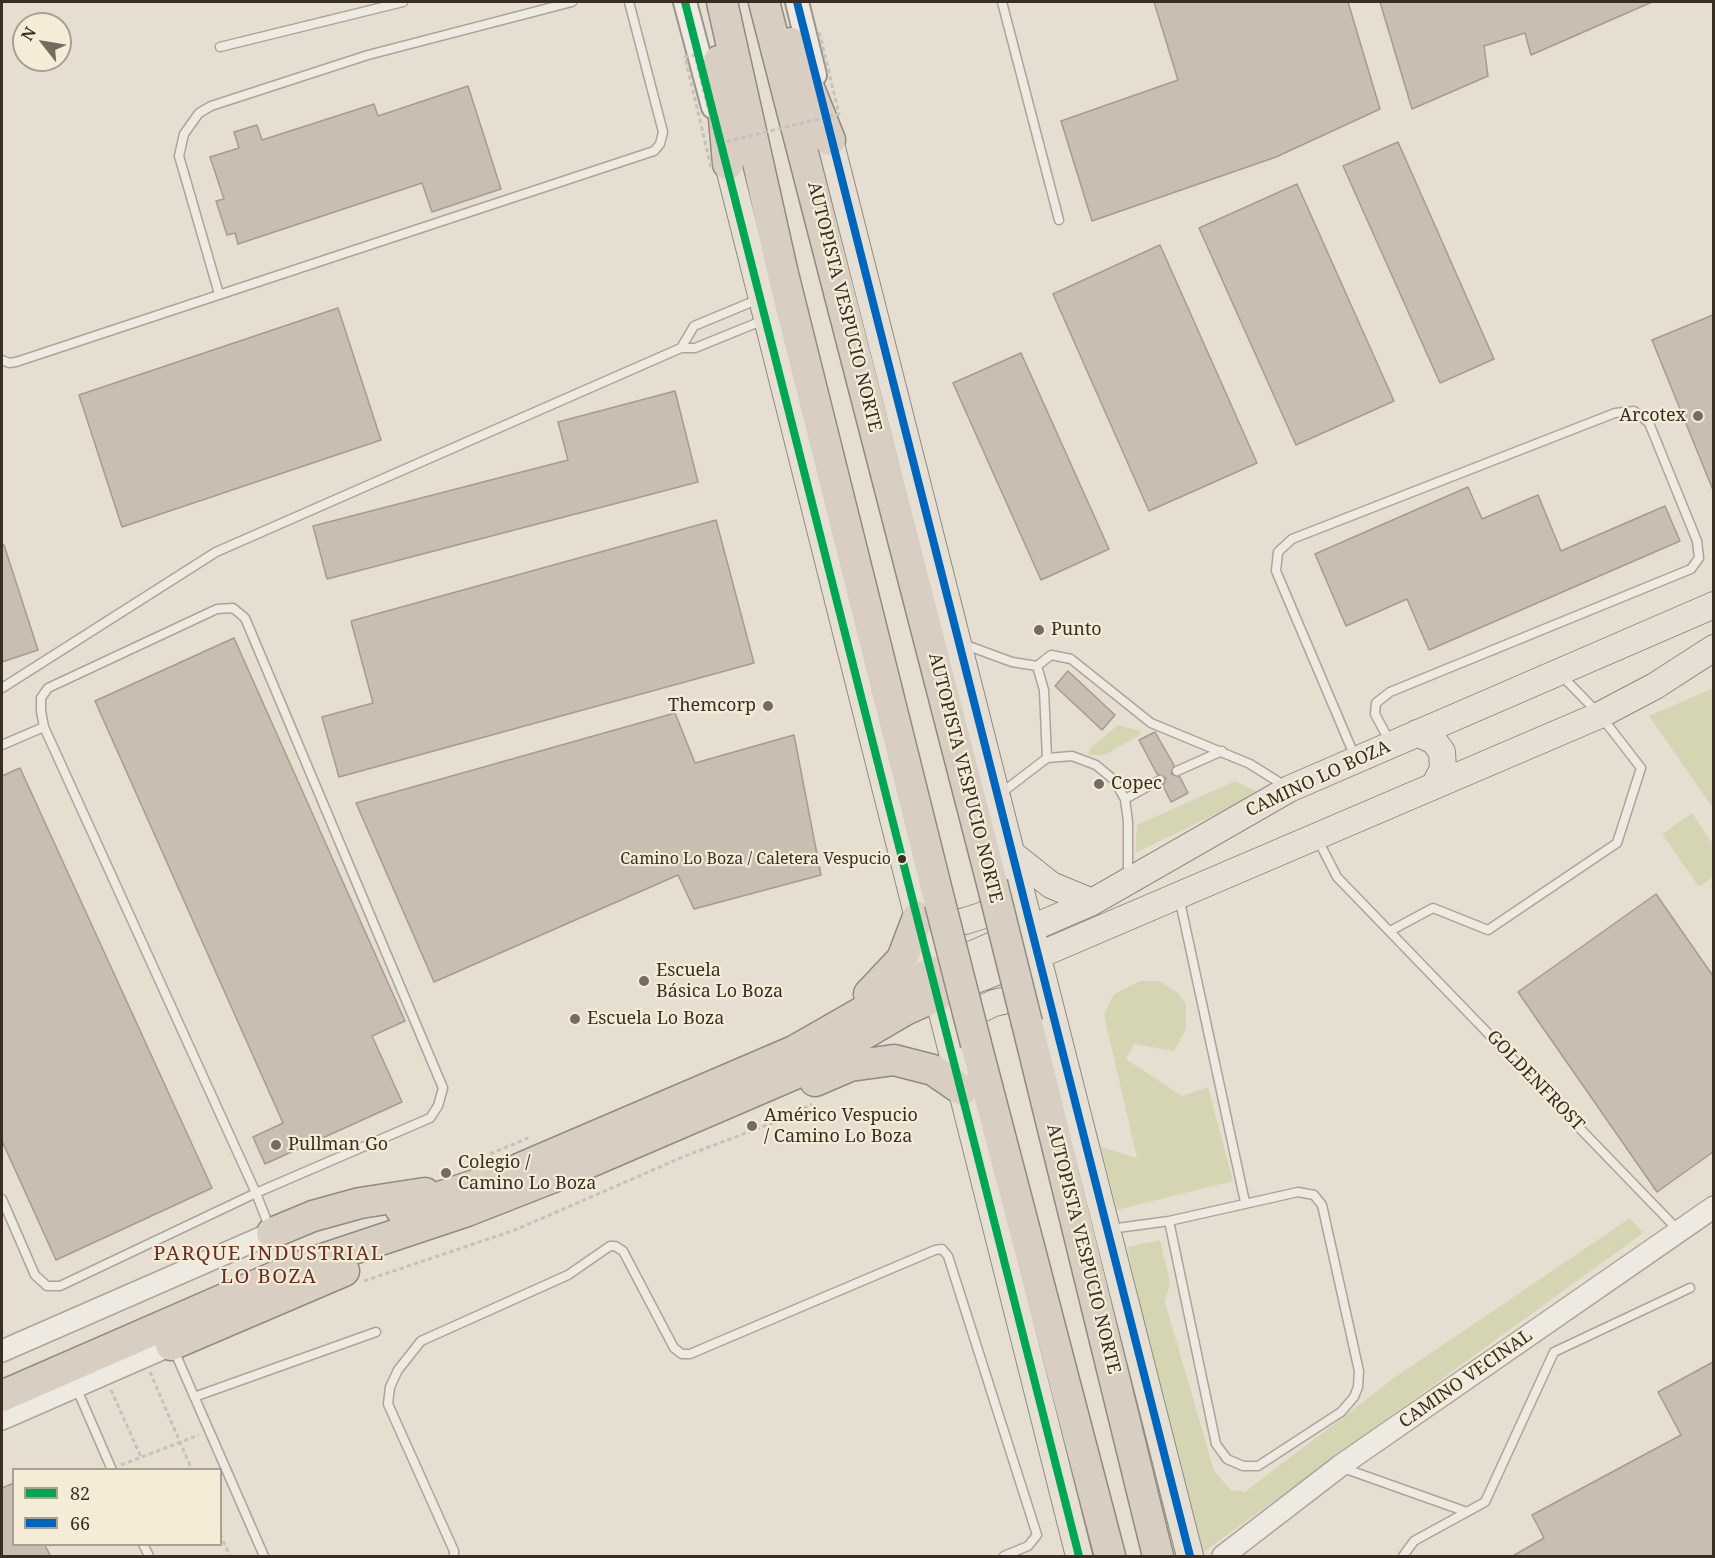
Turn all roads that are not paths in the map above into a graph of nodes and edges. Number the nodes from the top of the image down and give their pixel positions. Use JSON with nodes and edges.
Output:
{"nodes":[{"id":1,"x":403,"y":2,"type":"edge"},
{"id":2,"x":572,"y":2,"type":"edge"},
{"id":3,"x":628,"y":2,"type":"edge"},
{"id":4,"x":685,"y":2,"type":"edge"},
{"id":5,"x":714,"y":2,"type":"edge"},
{"id":6,"x":722,"y":2,"type":"edge"},
{"id":7,"x":764,"y":2,"type":"edge"},
{"id":8,"x":775,"y":2,"type":"edge"},
{"id":9,"x":798,"y":2,"type":"edge"},
{"id":10,"x":1002,"y":2,"type":"edge"},
{"id":11,"x":220,"y":47,"type":"dead end"},
{"id":12,"x":831,"y":141,"type":"junction"},
{"id":13,"x":720,"y":165,"type":"junction"},
{"id":14,"x":1059,"y":220,"type":"dead end"},
{"id":15,"x":219,"y":294,"type":"junction"},
{"id":16,"x":764,"y":308,"type":"junction"},
{"id":17,"x":681,"y":348,"type":"junction"},
{"id":18,"x":2,"y":361,"type":"edge"},
{"id":19,"x":1713,"y":605,"type":"edge"},
{"id":20,"x":958,"y":642,"type":"junction"},
{"id":21,"x":1713,"y":648,"type":"edge"},
{"id":22,"x":1037,"y":666,"type":"junction"},
{"id":23,"x":1559,"y":672,"type":"junction"},
{"id":24,"x":2,"y":688,"type":"edge"},
{"id":25,"x":1600,"y":715,"type":"junction"},
{"id":26,"x":44,"y":727,"type":"junction"},
{"id":27,"x":1417,"y":733,"type":"junction"},
{"id":28,"x":2,"y":745,"type":"edge"},
{"id":29,"x":1391,"y":745,"type":"junction"},
{"id":30,"x":1222,"y":751,"type":"junction"},
{"id":31,"x":1047,"y":758,"type":"junction"},
{"id":32,"x":1356,"y":760,"type":"junction"},
{"id":33,"x":1177,"y":771,"type":"dead end"},
{"id":34,"x":1160,"y":780,"type":"dead end"},
{"id":35,"x":1435,"y":784,"type":"junction"},
{"id":36,"x":1289,"y":789,"type":"junction"},
{"id":37,"x":997,"y":796,"type":"junction"},
{"id":38,"x":1125,"y":799,"type":"junction"},
{"id":39,"x":1316,"y":835,"type":"junction"},
{"id":40,"x":1012,"y":854,"type":"junction"},
{"id":41,"x":1006,"y":884,"type":"junction"},
{"id":42,"x":1127,"y":884,"type":"junction"},
{"id":43,"x":1179,"y":894,"type":"junction"},
{"id":44,"x":1092,"y":902,"type":"junction"},
{"id":45,"x":929,"y":910,"type":"junction"},
{"id":46,"x":1030,"y":929,"type":"junction"},
{"id":47,"x":1390,"y":932,"type":"junction"},
{"id":48,"x":1037,"y":956,"type":"junction"},
{"id":49,"x":935,"y":983,"type":"junction"},
{"id":50,"x":1048,"y":998,"type":"junction"},
{"id":51,"x":828,"y":1032,"type":"junction"},
{"id":52,"x":947,"y":1033,"type":"junction"},
{"id":53,"x":756,"y":1090,"type":"junction"},
{"id":54,"x":962,"y":1090,"type":"junction"},
{"id":55,"x":256,"y":1193,"type":"junction"},
{"id":56,"x":471,"y":1198,"type":"junction"},
{"id":57,"x":2,"y":1199,"type":"edge"},
{"id":58,"x":1245,"y":1202,"type":"junction"},
{"id":59,"x":1713,"y":1207,"type":"edge"},
{"id":60,"x":1169,"y":1221,"type":"junction"},
{"id":61,"x":1107,"y":1230,"type":"junction"},
{"id":62,"x":1680,"y":1231,"type":"junction"},
{"id":63,"x":272,"y":1233,"type":"junction"},
{"id":64,"x":1690,"y":1288,"type":"dead end"},
{"id":65,"x":376,"y":1332,"type":"dead end"},
{"id":66,"x":2,"y":1351,"type":"edge"},
{"id":67,"x":175,"y":1354,"type":"junction"},
{"id":68,"x":2,"y":1374,"type":"edge"},
{"id":69,"x":79,"y":1395,"type":"junction"},
{"id":70,"x":2,"y":1396,"type":"edge"},
{"id":71,"x":194,"y":1397,"type":"junction"},
{"id":72,"x":2,"y":1419,"type":"edge"},
{"id":73,"x":1340,"y":1466,"type":"junction"},
{"id":74,"x":111,"y":1468,"type":"edge"},
{"id":75,"x":1467,"y":1512,"type":"junction"},
{"id":76,"x":264,"y":1557,"type":"edge"},
{"id":77,"x":454,"y":1557,"type":"edge"},
{"id":78,"x":1004,"y":1557,"type":"edge"},
{"id":79,"x":1079,"y":1557,"type":"edge"},
{"id":80,"x":1110,"y":1557,"type":"edge"},
{"id":81,"x":1158,"y":1557,"type":"edge"},
{"id":82,"x":1190,"y":1557,"type":"edge"},
{"id":83,"x":1222,"y":1557,"type":"edge"},
{"id":84,"x":1403,"y":1557,"type":"edge"}],
"edges":[{"from":1,"to":11,"type":"lane"},
{"from":2,"to":15,"type":"lane"},
{"from":3,"to":15,"type":"lane"},
{"from":4,"to":13,"type":"main road"},
{"from":5,"to":13,"type":"highway"},
{"from":6,"to":45,"type":"highway"},
{"from":7,"to":41,"type":"highway","name":"AUTOPISTA VESPUCIO NORTE"},
{"from":8,"to":12,"type":"highway"},
{"from":9,"to":12,"type":"main road"},
{"from":10,"to":14,"type":"lane"},
{"from":12,"to":20,"type":"main road"},
{"from":13,"to":16,"type":"main road"},
{"from":15,"to":18,"type":"lane"},
{"from":16,"to":17,"type":"lane"},
{"from":16,"to":17,"type":"lane"},
{"from":16,"to":45,"type":"main road"},
{"from":17,"to":24,"type":"lane"},
{"from":19,"to":23,"type":"main road","name":"CAMINO LO BOZA"},
{"from":20,"to":22,"type":"lane"},
{"from":20,"to":37,"type":"main road"},
{"from":21,"to":25,"type":"main road"},
{"from":22,"to":30,"type":"lane"},
{"from":22,"to":31,"type":"lane"},
{"from":23,"to":25,"type":"lane"},
{"from":23,"to":27,"type":"main road","name":"CAMINO LO BOZA"},
{"from":25,"to":35,"type":"main road"},
{"from":25,"to":47,"type":"lane"},
{"from":26,"to":28,"type":"lane"},
{"from":26,"to":55,"type":"lane"},
{"from":26,"to":55,"type":"lane"},
{"from":27,"to":29,"type":"main road","name":"CAMINO LO BOZA"},
{"from":27,"to":35,"type":"main road"},
{"from":29,"to":32,"type":"main road","name":"CAMINO LO BOZA"},
{"from":29,"to":32,"type":"lane"},
{"from":30,"to":33,"type":"lane"},
{"from":30,"to":36,"type":"lane"},
{"from":31,"to":37,"type":"lane"},
{"from":31,"to":38,"type":"lane"},
{"from":32,"to":36,"type":"main road","name":"CAMINO LO BOZA"},
{"from":34,"to":38,"type":"lane"},
{"from":35,"to":39,"type":"main road"},
{"from":36,"to":42,"type":"main road","name":"CAMINO LO BOZA"},
{"from":37,"to":40,"type":"main road"},
{"from":38,"to":42,"type":"lane"},
{"from":39,"to":43,"type":"main road"},
{"from":39,"to":47,"type":"lane","name":"GOLDENFROST"},
{"from":40,"to":41,"type":"main road"},
{"from":40,"to":44,"type":"main road"},
{"from":41,"to":45,"type":"main road"},
{"from":41,"to":46,"type":"main road"},
{"from":41,"to":81,"type":"highway","name":"AUTOPISTA VESPUCIO NORTE","bridge":true},
{"from":42,"to":44,"type":"main road","name":"CAMINO LO BOZA"},
{"from":43,"to":48,"type":"main road"},
{"from":43,"to":58,"type":"lane"},
{"from":44,"to":46,"type":"main road","name":"CAMINO LO BOZA"},
{"from":45,"to":49,"type":"main road"},
{"from":45,"to":51,"type":"highway"},
{"from":45,"to":80,"type":"highway","bridge":true},
{"from":46,"to":48,"type":"main road"},
{"from":46,"to":49,"type":"main road","name":"CAMINO LO BOZA"},
{"from":47,"to":62,"type":"lane","name":"GOLDENFROST"},
{"from":48,"to":49,"type":"main road"},
{"from":48,"to":50,"type":"main road"},
{"from":49,"to":51,"type":"highway"},
{"from":49,"to":52,"type":"main road"},
{"from":49,"to":53,"type":"highway"},
{"from":50,"to":52,"type":"main road"},
{"from":50,"to":61,"type":"main road"},
{"from":51,"to":56,"type":"highway"},
{"from":52,"to":54,"type":"main road"},
{"from":53,"to":54,"type":"highway"},
{"from":53,"to":56,"type":"highway"},
{"from":54,"to":79,"type":"main road"},
{"from":55,"to":57,"type":"lane"},
{"from":55,"to":63,"type":"lane"},
{"from":56,"to":63,"type":"highway"},
{"from":56,"to":67,"type":"highway"},
{"from":56,"to":68,"type":"highway"},
{"from":56,"to":70,"type":"highway"},
{"from":58,"to":60,"type":"lane"},
{"from":58,"to":60,"type":"lane"},
{"from":59,"to":62,"type":"street","name":"CAMINO VECINAL"},
{"from":60,"to":61,"type":"lane"},
{"from":61,"to":82,"type":"main road"},
{"from":62,"to":73,"type":"street","name":"CAMINO VECINAL"},
{"from":63,"to":66,"type":"street"},
{"from":64,"to":75,"type":"lane"},
{"from":65,"to":71,"type":"lane"},
{"from":67,"to":69,"type":"street"},
{"from":67,"to":71,"type":"lane"},
{"from":69,"to":72,"type":"street"},
{"from":69,"to":74,"type":"lane"},
{"from":71,"to":76,"type":"lane"},
{"from":73,"to":75,"type":"lane"},
{"from":73,"to":83,"type":"street","name":"CAMINO VECINAL"},
{"from":75,"to":84,"type":"lane"},
{"from":77,"to":78,"type":"lane"}]}
